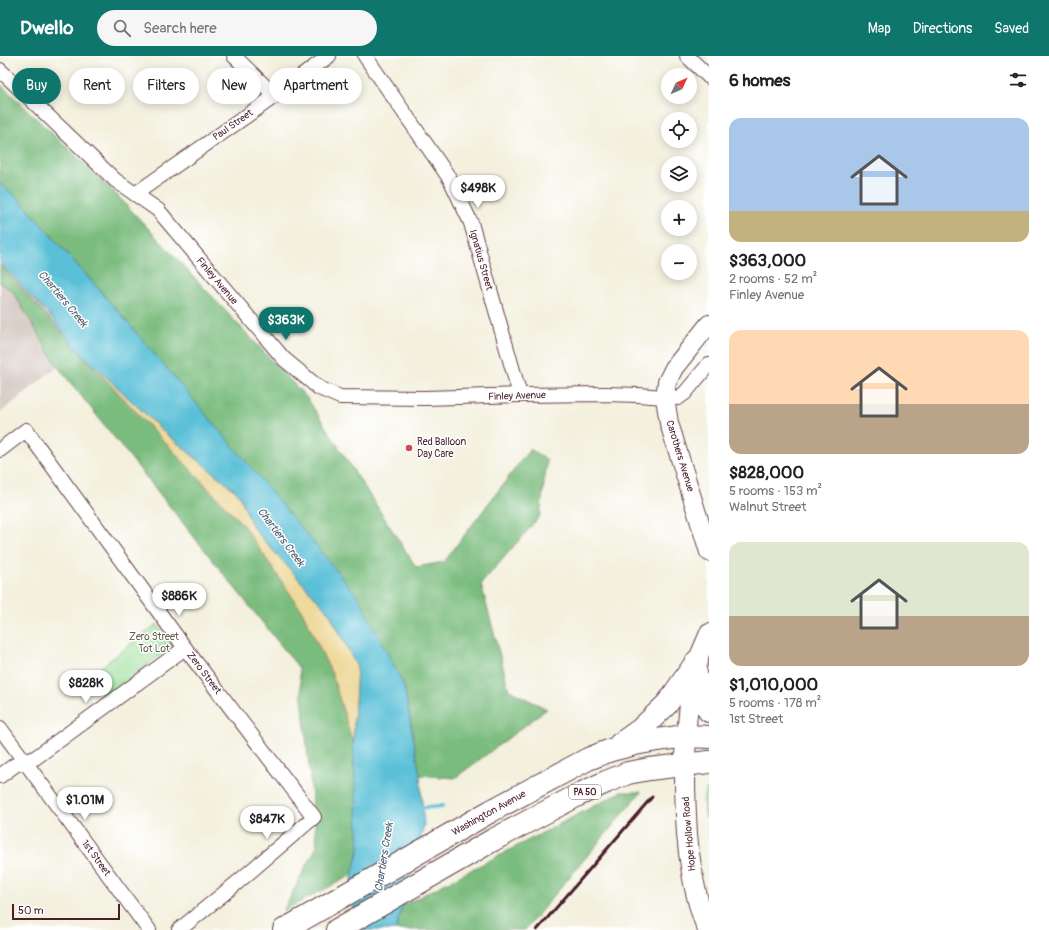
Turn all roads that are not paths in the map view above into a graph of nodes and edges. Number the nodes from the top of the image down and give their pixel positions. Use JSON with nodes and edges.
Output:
{"nodes":[{"id":1,"x":234,"y":56,"type":"edge"},
{"id":2,"x":329,"y":56,"type":"edge"},
{"id":3,"x":365,"y":56,"type":"edge"},
{"id":4,"x":687,"y":56,"type":"edge"},
{"id":5,"x":313,"y":68,"type":"edge"},
{"id":6,"x":0,"y":70,"type":"edge"},
{"id":7,"x":709,"y":77,"type":"edge"},
{"id":8,"x":269,"y":90,"type":"edge"},
{"id":9,"x":269,"y":100,"type":"edge"},
{"id":10,"x":136,"y":194,"type":"junction"},
{"id":11,"x":709,"y":324,"type":"edge"},
{"id":12,"x":709,"y":364,"type":"edge"},
{"id":13,"x":520,"y":395,"type":"junction"},
{"id":14,"x":665,"y":398,"type":"junction"},
{"id":15,"x":0,"y":450,"type":"edge"},
{"id":16,"x":709,"y":552,"type":"edge"},
{"id":17,"x":709,"y":633,"type":"edge"},
{"id":18,"x":186,"y":648,"type":"junction"},
{"id":19,"x":697,"y":667,"type":"junction"},
{"id":20,"x":709,"y":711,"type":"edge"},
{"id":21,"x":0,"y":728,"type":"edge"},
{"id":22,"x":686,"y":736,"type":"junction"},
{"id":23,"x":709,"y":737,"type":"edge"},
{"id":24,"x":611,"y":750,"type":"junction"},
{"id":25,"x":24,"y":761,"type":"junction"},
{"id":26,"x":709,"y":762,"type":"edge"},
{"id":27,"x":684,"y":764,"type":"junction"},
{"id":28,"x":0,"y":776,"type":"edge"},
{"id":29,"x":149,"y":930,"type":"edge"},
{"id":30,"x":179,"y":930,"type":"edge"},
{"id":31,"x":284,"y":930,"type":"edge"},
{"id":32,"x":337,"y":930,"type":"edge"},
{"id":33,"x":708,"y":930,"type":"edge"}],
"edges":[{"from":1,"to":8,"type":"street"},
{"from":2,"to":5,"type":"street","name":"Paul Street"},
{"from":3,"to":13,"type":"street","name":"Ignatius Street"},
{"from":4,"to":7,"type":"street"},
{"from":6,"to":10,"type":"street","name":"Finley Avenue"},
{"from":9,"to":10,"type":"street","name":"Paul Street"},
{"from":10,"to":13,"type":"street","name":"Finley Avenue"},
{"from":11,"to":14,"type":"street","name":"Carothers Avenue"},
{"from":12,"to":14,"type":"street","name":"Finley Avenue"},
{"from":13,"to":14,"type":"street","name":"Finley Avenue"},
{"from":14,"to":16,"type":"street","name":"Carothers Avenue"},
{"from":15,"to":18,"type":"street","name":"Zero Street"},
{"from":17,"to":19,"type":"street"},
{"from":18,"to":25,"type":"street"},
{"from":18,"to":30,"type":"street","name":"Zero Street"},
{"from":19,"to":20,"type":"main road"},
{"from":19,"to":22,"type":"street"},
{"from":19,"to":24,"type":"main road"},
{"from":21,"to":25,"type":"street","name":"1st Street"},
{"from":22,"to":23,"type":"main road","name":"Washington Avenue","number":"PA 50"},
{"from":22,"to":24,"type":"main road","name":"Washington Avenue","number":"PA 50"},
{"from":22,"to":27,"type":"main road","name":"Hope Hollow Road"},
{"from":24,"to":31,"type":"main road","name":"Washington Avenue","number":"PA 50"},
{"from":25,"to":28,"type":"street"},
{"from":25,"to":29,"type":"street","name":"1st Street"},
{"from":26,"to":27,"type":"main road","number":"PA 50"},
{"from":27,"to":32,"type":"main road","number":"PA 50"},
{"from":27,"to":33,"type":"main road","name":"Hope Hollow Road"}]}
